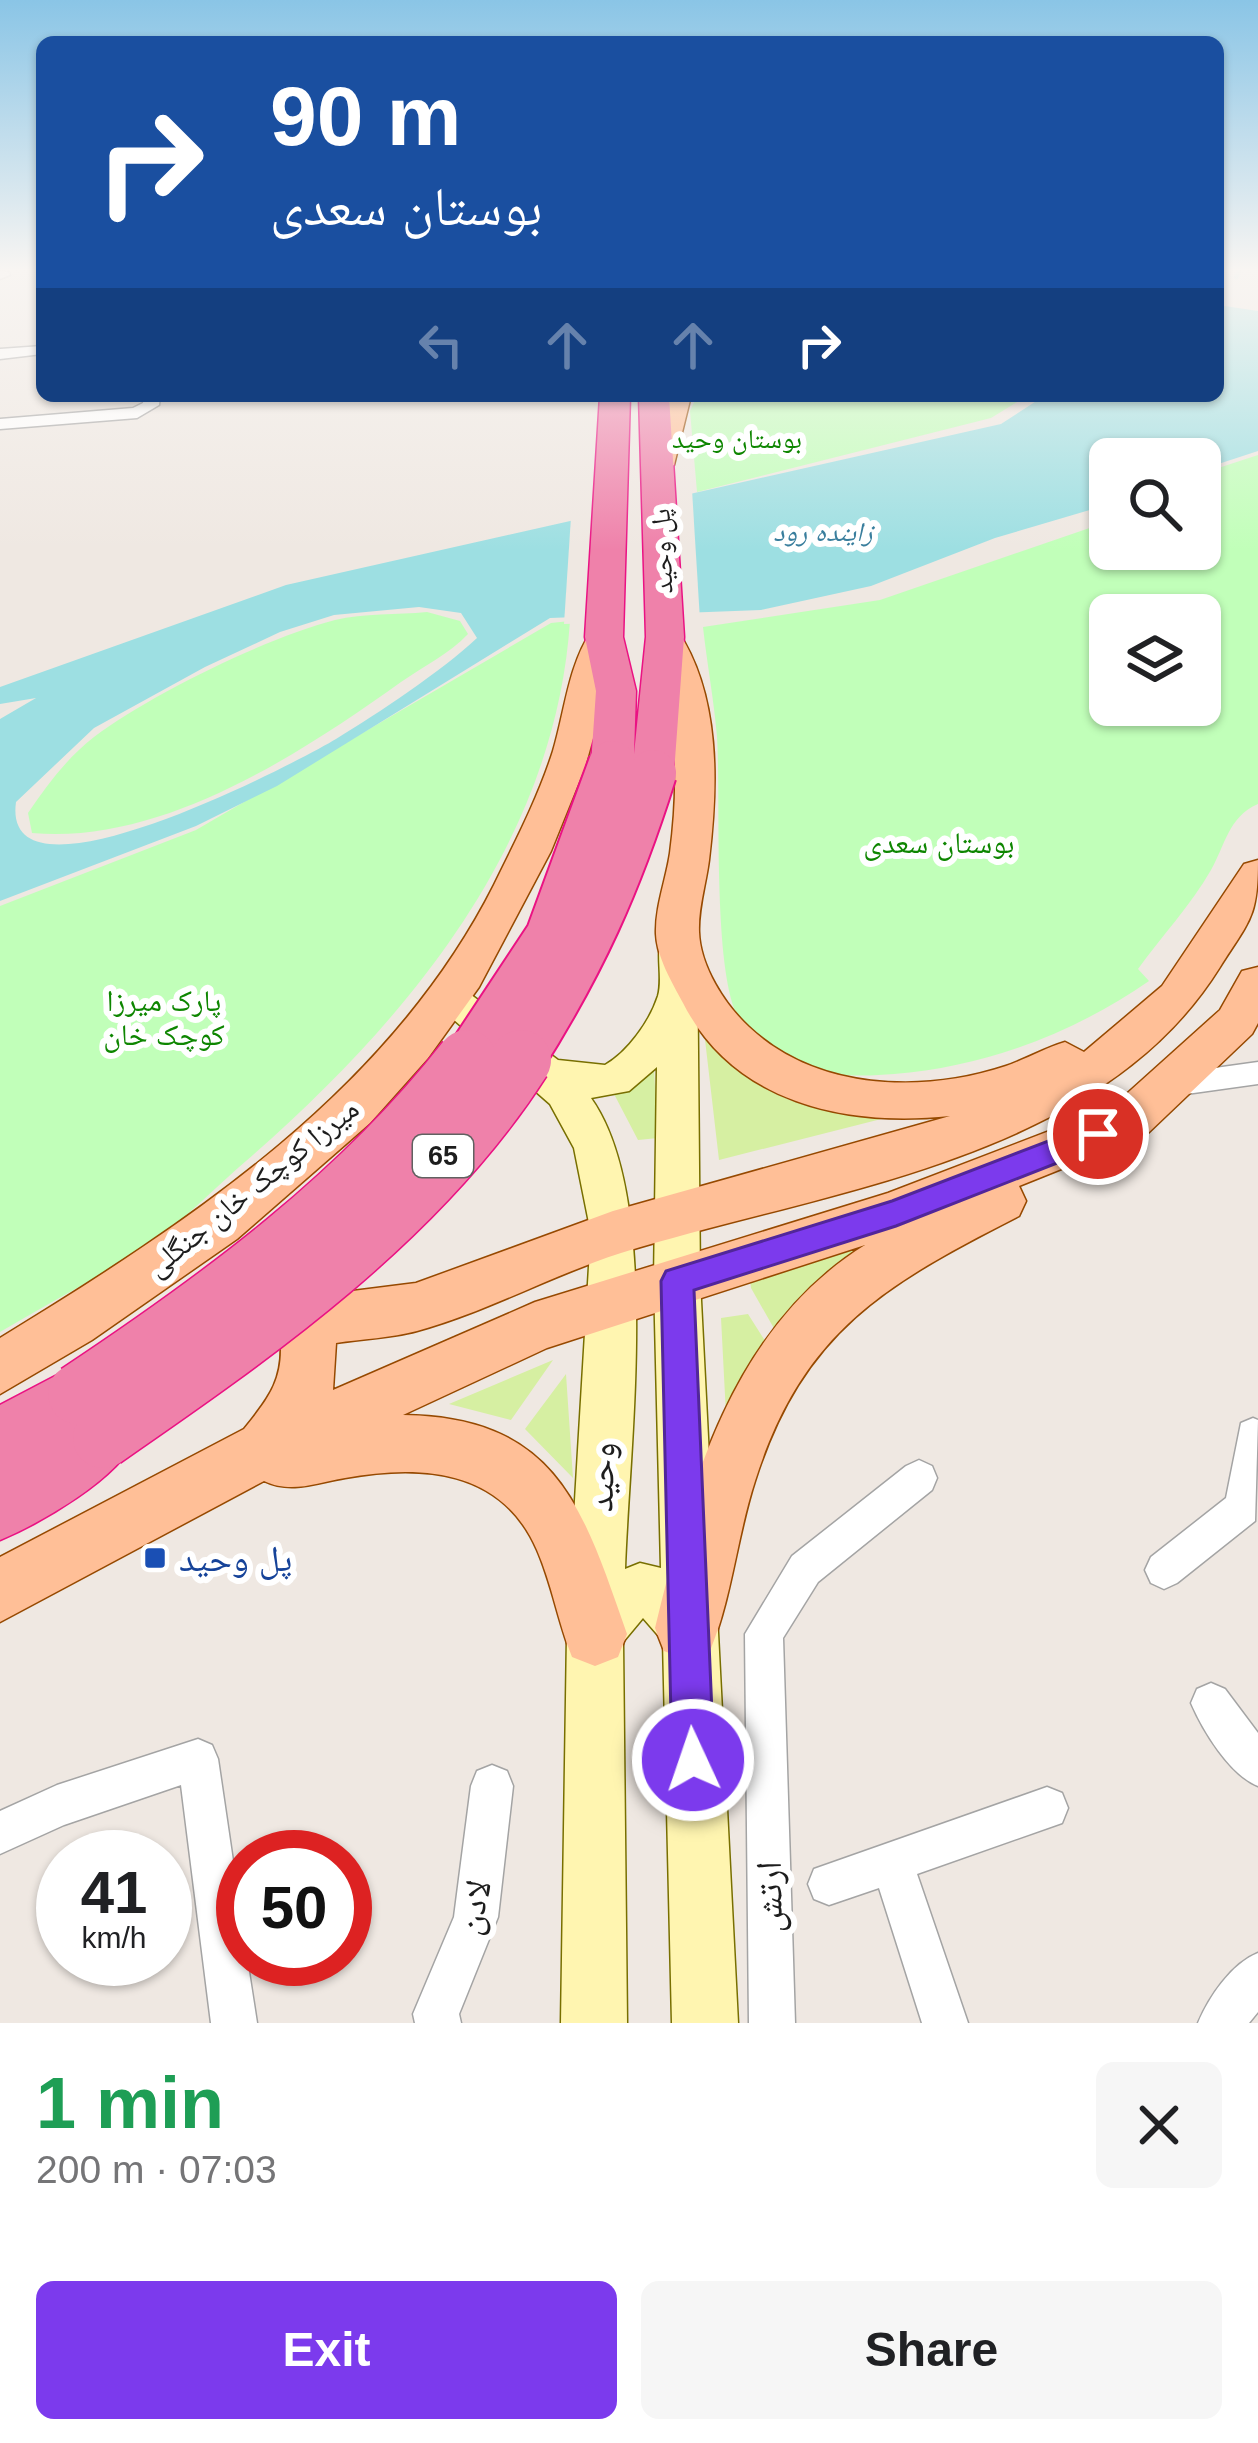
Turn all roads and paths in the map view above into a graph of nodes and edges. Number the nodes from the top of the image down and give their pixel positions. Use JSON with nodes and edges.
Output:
{"nodes":[{"id":1,"x":152,"y":402,"type":"edge"},
{"id":2,"x":599,"y":402,"type":"edge"},
{"id":3,"x":614,"y":402,"type":"edge"},
{"id":4,"x":655,"y":402,"type":"edge"},
{"id":5,"x":676,"y":402,"type":"edge"},
{"id":6,"x":0,"y":424,"type":"edge"},
{"id":7,"x":609,"y":464,"type":"junction"},
{"id":8,"x":660,"y":464,"type":"junction"},
{"id":9,"x":604,"y":637,"type":"junction"},
{"id":10,"x":665,"y":637,"type":"junction"},
{"id":11,"x":632,"y":769,"type":"junction"},
{"id":12,"x":1258,"y":874,"type":"edge"},
{"id":13,"x":678,"y":939,"type":"junction"},
{"id":14,"x":1258,"y":983,"type":"edge"},
{"id":15,"x":448,"y":998,"type":"junction"},
{"id":16,"x":1178,"y":998,"type":"junction"},
{"id":17,"x":675,"y":1000,"type":"junction"},
{"id":18,"x":1258,"y":1073,"type":"edge"},
{"id":19,"x":550,"y":1074,"type":"junction"},
{"id":20,"x":1172,"y":1085,"type":"junction"},
{"id":21,"x":1129,"y":1121,"type":"junction"},
{"id":22,"x":679,"y":1213,"type":"junction"},
{"id":23,"x":613,"y":1233,"type":"junction"},
{"id":24,"x":194,"y":1240,"type":"junction"},
{"id":25,"x":677,"y":1281,"type":"junction"},
{"id":26,"x":608,"y":1302,"type":"junction"},
{"id":27,"x":305,"y":1322,"type":"junction"},
{"id":28,"x":0,"y":1368,"type":"edge"},
{"id":29,"x":91,"y":1416,"type":"junction"},
{"id":30,"x":1253,"y":1436,"type":"dead end"},
{"id":31,"x":0,"y":1441,"type":"edge"},
{"id":32,"x":238,"y":1463,"type":"junction"},
{"id":33,"x":919,"y":1478,"type":"dead end"},
{"id":34,"x":1252,"y":1478,"type":"edge"},
{"id":35,"x":0,"y":1506,"type":"edge"},
{"id":36,"x":1164,"y":1570,"type":"dead end"},
{"id":37,"x":0,"y":1591,"type":"edge"},
{"id":38,"x":687,"y":1628,"type":"junction"},
{"id":39,"x":596,"y":1634,"type":"junction"},
{"id":40,"x":1211,"y":1703,"type":"dead end"},
{"id":41,"x":1258,"y":1766,"type":"edge"},
{"id":42,"x":492,"y":1786,"type":"dead end"},
{"id":43,"x":1047,"y":1808,"type":"dead end"},
{"id":44,"x":0,"y":1833,"type":"edge"},
{"id":45,"x":892,"y":1862,"type":"junction"},
{"id":46,"x":830,"y":1884,"type":"dead end"},
{"id":47,"x":234,"y":2023,"type":"edge"},
{"id":48,"x":438,"y":2023,"type":"edge"},
{"id":49,"x":594,"y":2023,"type":"edge"},
{"id":50,"x":705,"y":2023,"type":"edge"},
{"id":51,"x":772,"y":2023,"type":"edge"},
{"id":52,"x":945,"y":2023,"type":"edge"}],
"edges":[{"from":1,"to":6,"type":"street"},
{"from":2,"to":7,"type":"main road"},
{"from":3,"to":7,"type":"highway","number":"65"},
{"from":4,"to":8,"type":"highway","number":"65"},
{"from":5,"to":8,"type":"main road"},
{"from":7,"to":9,"type":"highway","name":"پل وحید","number":"65"},
{"from":8,"to":10,"type":"highway","name":"پل وحید","number":"65"},
{"from":9,"to":11,"type":"highway","number":"65"},
{"from":9,"to":15,"type":"main road","name":"میرزا کوچک خان جنگلی"},
{"from":10,"to":11,"type":"highway","number":"65"},
{"from":10,"to":13,"type":"main road"},
{"from":11,"to":29,"type":"highway","number":"65","bridge":true},
{"from":12,"to":16,"type":"main road"},
{"from":13,"to":16,"type":"main road"},
{"from":13,"to":17,"type":"main road"},
{"from":14,"to":20,"type":"main road"},
{"from":15,"to":19,"type":"main road","name":"وحید"},
{"from":15,"to":24,"type":"main road","name":"میرزا کوچک خان جنگلی"},
{"from":16,"to":22,"type":"main road"},
{"from":17,"to":19,"type":"main road"},
{"from":17,"to":22,"type":"main road"},
{"from":18,"to":20,"type":"street"},
{"from":19,"to":23,"type":"main road","name":"وحید"},
{"from":20,"to":21,"type":"main road"},
{"from":21,"to":25,"type":"main road"},
{"from":21,"to":38,"type":"main road"},
{"from":22,"to":23,"type":"main road"},
{"from":22,"to":25,"type":"main road"},
{"from":23,"to":26,"type":"main road","name":"وحید"},
{"from":23,"to":27,"type":"main road"},
{"from":24,"to":27,"type":"main road"},
{"from":24,"to":28,"type":"main road","name":"میرزا کوچک خان جنگلی"},
{"from":25,"to":26,"type":"main road"},
{"from":25,"to":38,"type":"main road"},
{"from":26,"to":32,"type":"main road"},
{"from":26,"to":39,"type":"main road","name":"وحید"},
{"from":27,"to":32,"type":"main road"},
{"from":29,"to":31,"type":"highway","number":"65"},
{"from":29,"to":35,"type":"highway","number":"65"},
{"from":30,"to":34,"type":"street"},
{"from":32,"to":37,"type":"main road"},
{"from":32,"to":39,"type":"main road"},
{"from":33,"to":51,"type":"street","name":"ارتش"},
{"from":34,"to":36,"type":"street"},
{"from":38,"to":39,"type":"main road"},
{"from":38,"to":50,"type":"main road"},
{"from":39,"to":49,"type":"main road","name":"وحید"},
{"from":40,"to":41,"type":"street"},
{"from":42,"to":48,"type":"street","name":"لادن"},
{"from":43,"to":45,"type":"street"},
{"from":44,"to":47,"type":"street"},
{"from":45,"to":46,"type":"street"},
{"from":45,"to":52,"type":"street"}]}
